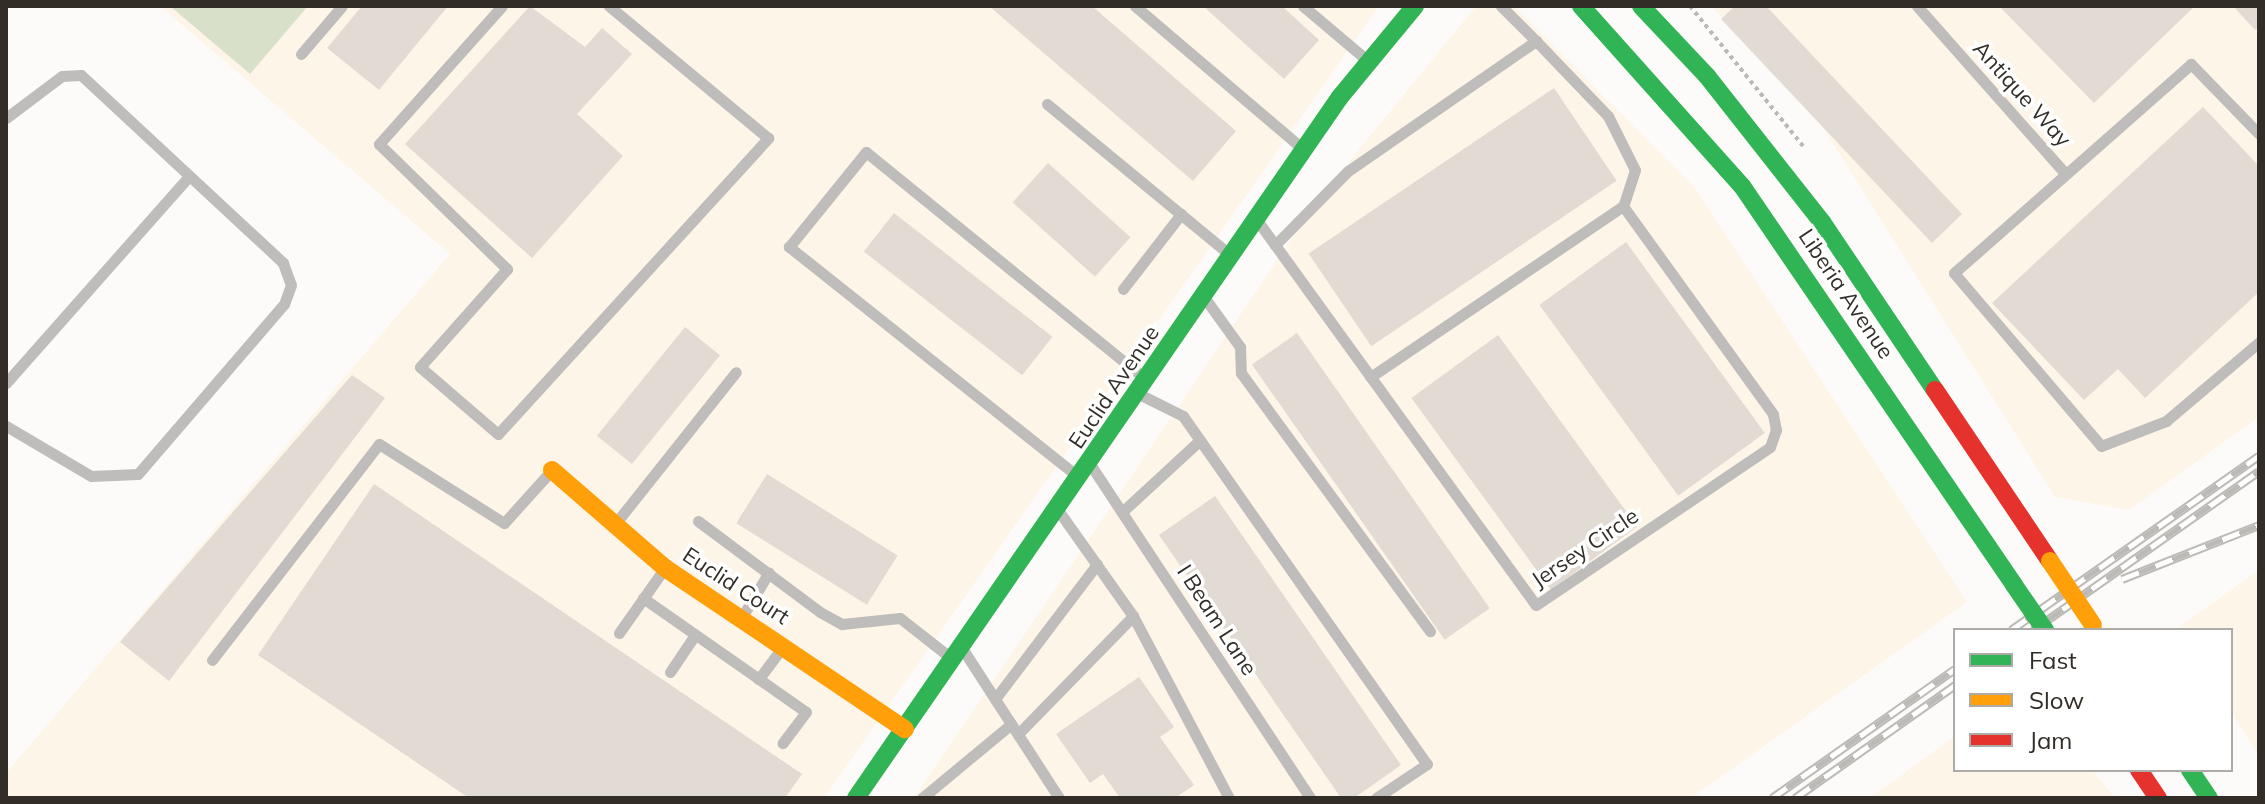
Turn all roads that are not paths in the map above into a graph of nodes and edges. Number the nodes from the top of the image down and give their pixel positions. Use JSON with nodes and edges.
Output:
{"nodes":[{"id":1,"x":342,"y":6,"type":"edge"},
{"id":2,"x":502,"y":6,"type":"edge"},
{"id":3,"x":609,"y":6,"type":"edge"},
{"id":4,"x":1135,"y":6,"type":"edge"},
{"id":5,"x":1303,"y":6,"type":"edge"},
{"id":6,"x":1415,"y":6,"type":"edge"},
{"id":7,"x":1501,"y":6,"type":"edge"},
{"id":8,"x":1581,"y":6,"type":"edge"},
{"id":9,"x":1641,"y":6,"type":"edge"},
{"id":10,"x":1917,"y":6,"type":"edge"},
{"id":11,"x":1536,"y":41,"type":"junction"},
{"id":12,"x":301,"y":54,"type":"dead end"},
{"id":13,"x":1367,"y":60,"type":"junction"},
{"id":14,"x":1047,"y":104,"type":"dead end"},
{"id":15,"x":6,"y":118,"type":"edge"},
{"id":16,"x":2259,"y":134,"type":"edge"},
{"id":17,"x":1305,"y":150,"type":"junction"},
{"id":18,"x":2065,"y":173,"type":"junction"},
{"id":19,"x":188,"y":177,"type":"junction"},
{"id":20,"x":1623,"y":206,"type":"junction"},
{"id":21,"x":1181,"y":214,"type":"junction"},
{"id":22,"x":1257,"y":220,"type":"junction"},
{"id":23,"x":1275,"y":245,"type":"junction"},
{"id":24,"x":1232,"y":256,"type":"junction"},
{"id":25,"x":1123,"y":289,"type":"dead end"},
{"id":26,"x":1204,"y":297,"type":"junction"},
{"id":27,"x":2259,"y":342,"type":"edge"},
{"id":28,"x":736,"y":372,"type":"dead end"},
{"id":29,"x":1370,"y":377,"type":"junction"},
{"id":30,"x":6,"y":383,"type":"edge"},
{"id":31,"x":1143,"y":387,"type":"junction"},
{"id":32,"x":6,"y":426,"type":"edge"},
{"id":33,"x":1200,"y":440,"type":"junction"},
{"id":34,"x":552,"y":470,"type":"joint"},
{"id":35,"x":1085,"y":471,"type":"junction"},
{"id":36,"x":1058,"y":509,"type":"junction"},
{"id":37,"x":1122,"y":512,"type":"junction"},
{"id":38,"x":698,"y":521,"type":"dead end"},
{"id":39,"x":612,"y":527,"type":"junction"},
{"id":40,"x":1097,"y":564,"type":"junction"},
{"id":41,"x":665,"y":568,"type":"junction"},
{"id":42,"x":769,"y":572,"type":"junction"},
{"id":43,"x":643,"y":598,"type":"junction"},
{"id":44,"x":1133,"y":616,"type":"junction"},
{"id":45,"x":742,"y":617,"type":"junction"},
{"id":46,"x":2094,"y":627,"type":"edge"},
{"id":47,"x":2044,"y":628,"type":"edge"},
{"id":48,"x":1430,"y":631,"type":"dead end"},
{"id":49,"x":619,"y":633,"type":"dead end"},
{"id":50,"x":695,"y":635,"type":"junction"},
{"id":51,"x":784,"y":646,"type":"junction"},
{"id":52,"x":957,"y":654,"type":"junction"},
{"id":53,"x":212,"y":660,"type":"dead end"},
{"id":54,"x":670,"y":672,"type":"dead end"},
{"id":55,"x":759,"y":679,"type":"junction"},
{"id":56,"x":995,"y":699,"type":"junction"},
{"id":57,"x":905,"y":729,"type":"junction"},
{"id":58,"x":1014,"y":729,"type":"junction"},
{"id":59,"x":783,"y":743,"type":"dead end"},
{"id":60,"x":2140,"y":772,"type":"edge"},
{"id":61,"x":2191,"y":772,"type":"edge"},
{"id":62,"x":856,"y":798,"type":"edge"},
{"id":63,"x":922,"y":798,"type":"edge"},
{"id":64,"x":1059,"y":798,"type":"edge"},
{"id":65,"x":1229,"y":798,"type":"edge"},
{"id":66,"x":1310,"y":798,"type":"edge"},
{"id":67,"x":1376,"y":798,"type":"edge"},
{"id":68,"x":2158,"y":798,"type":"edge"},
{"id":69,"x":2209,"y":798,"type":"edge"}],
"edges":[{"from":1,"to":12,"type":"lane"},
{"from":2,"to":3,"type":"lane"},
{"from":4,"to":17,"type":"lane"},
{"from":5,"to":13,"type":"lane"},
{"from":6,"to":13,"type":"main road","name":"Euclid Avenue"},
{"from":7,"to":11,"type":"lane"},
{"from":8,"to":47,"type":"main road","name":"Liberia Avenue","bridge":true},
{"from":9,"to":46,"type":"main road","name":"Liberia Avenue","bridge":true},
{"from":10,"to":18,"type":"lane","name":"Antique Way"},
{"from":11,"to":20,"type":"lane"},
{"from":11,"to":23,"type":"lane"},
{"from":13,"to":17,"type":"main road","name":"Euclid Avenue"},
{"from":14,"to":21,"type":"lane"},
{"from":15,"to":19,"type":"lane"},
{"from":16,"to":18,"type":"lane"},
{"from":17,"to":22,"type":"main road","name":"Euclid Avenue"},
{"from":18,"to":27,"type":"lane"},
{"from":19,"to":30,"type":"lane"},
{"from":19,"to":32,"type":"lane"},
{"from":20,"to":29,"type":"lane"},
{"from":20,"to":29,"type":"lane","name":"Jersey Circle"},
{"from":21,"to":24,"type":"lane"},
{"from":21,"to":25,"type":"lane"},
{"from":22,"to":23,"type":"lane","name":"Jersey Circle"},
{"from":22,"to":24,"type":"main road","name":"Euclid Avenue"},
{"from":23,"to":29,"type":"lane","name":"Jersey Circle"},
{"from":24,"to":26,"type":"main road","name":"Euclid Avenue"},
{"from":26,"to":31,"type":"main road","name":"Euclid Avenue"},
{"from":26,"to":48,"type":"lane"},
{"from":28,"to":39,"type":"lane"},
{"from":31,"to":33,"type":"lane"},
{"from":31,"to":35,"type":"main road","name":"Euclid Avenue"},
{"from":31,"to":35,"type":"lane","name":"I Beam Lane"},
{"from":33,"to":37,"type":"lane"},
{"from":33,"to":67,"type":"lane"},
{"from":34,"to":39,"type":"main road","name":"Euclid Court"},
{"from":34,"to":53,"type":"lane"},
{"from":35,"to":36,"type":"main road","name":"Euclid Avenue"},
{"from":35,"to":37,"type":"lane","name":"I Beam Lane"},
{"from":36,"to":40,"type":"lane"},
{"from":36,"to":52,"type":"main road","name":"Euclid Avenue"},
{"from":37,"to":66,"type":"lane","name":"I Beam Lane"},
{"from":38,"to":42,"type":"lane"},
{"from":39,"to":41,"type":"main road","name":"Euclid Court"},
{"from":40,"to":44,"type":"lane"},
{"from":40,"to":56,"type":"lane"},
{"from":41,"to":43,"type":"lane"},
{"from":41,"to":45,"type":"main road","name":"Euclid Court"},
{"from":42,"to":45,"type":"lane"},
{"from":42,"to":52,"type":"lane"},
{"from":43,"to":49,"type":"lane"},
{"from":43,"to":50,"type":"lane"},
{"from":44,"to":58,"type":"lane"},
{"from":44,"to":65,"type":"lane"},
{"from":45,"to":51,"type":"main road","name":"Euclid Court"},
{"from":50,"to":54,"type":"lane"},
{"from":50,"to":55,"type":"lane"},
{"from":51,"to":55,"type":"lane"},
{"from":51,"to":57,"type":"main road","name":"Euclid Court"},
{"from":52,"to":56,"type":"lane"},
{"from":52,"to":57,"type":"main road","name":"Euclid Avenue"},
{"from":55,"to":59,"type":"lane"},
{"from":56,"to":58,"type":"lane"},
{"from":57,"to":62,"type":"main road","name":"Euclid Avenue"},
{"from":58,"to":63,"type":"lane"},
{"from":58,"to":64,"type":"lane"},
{"from":60,"to":68,"type":"main road"},
{"from":61,"to":69,"type":"main road"}]}
